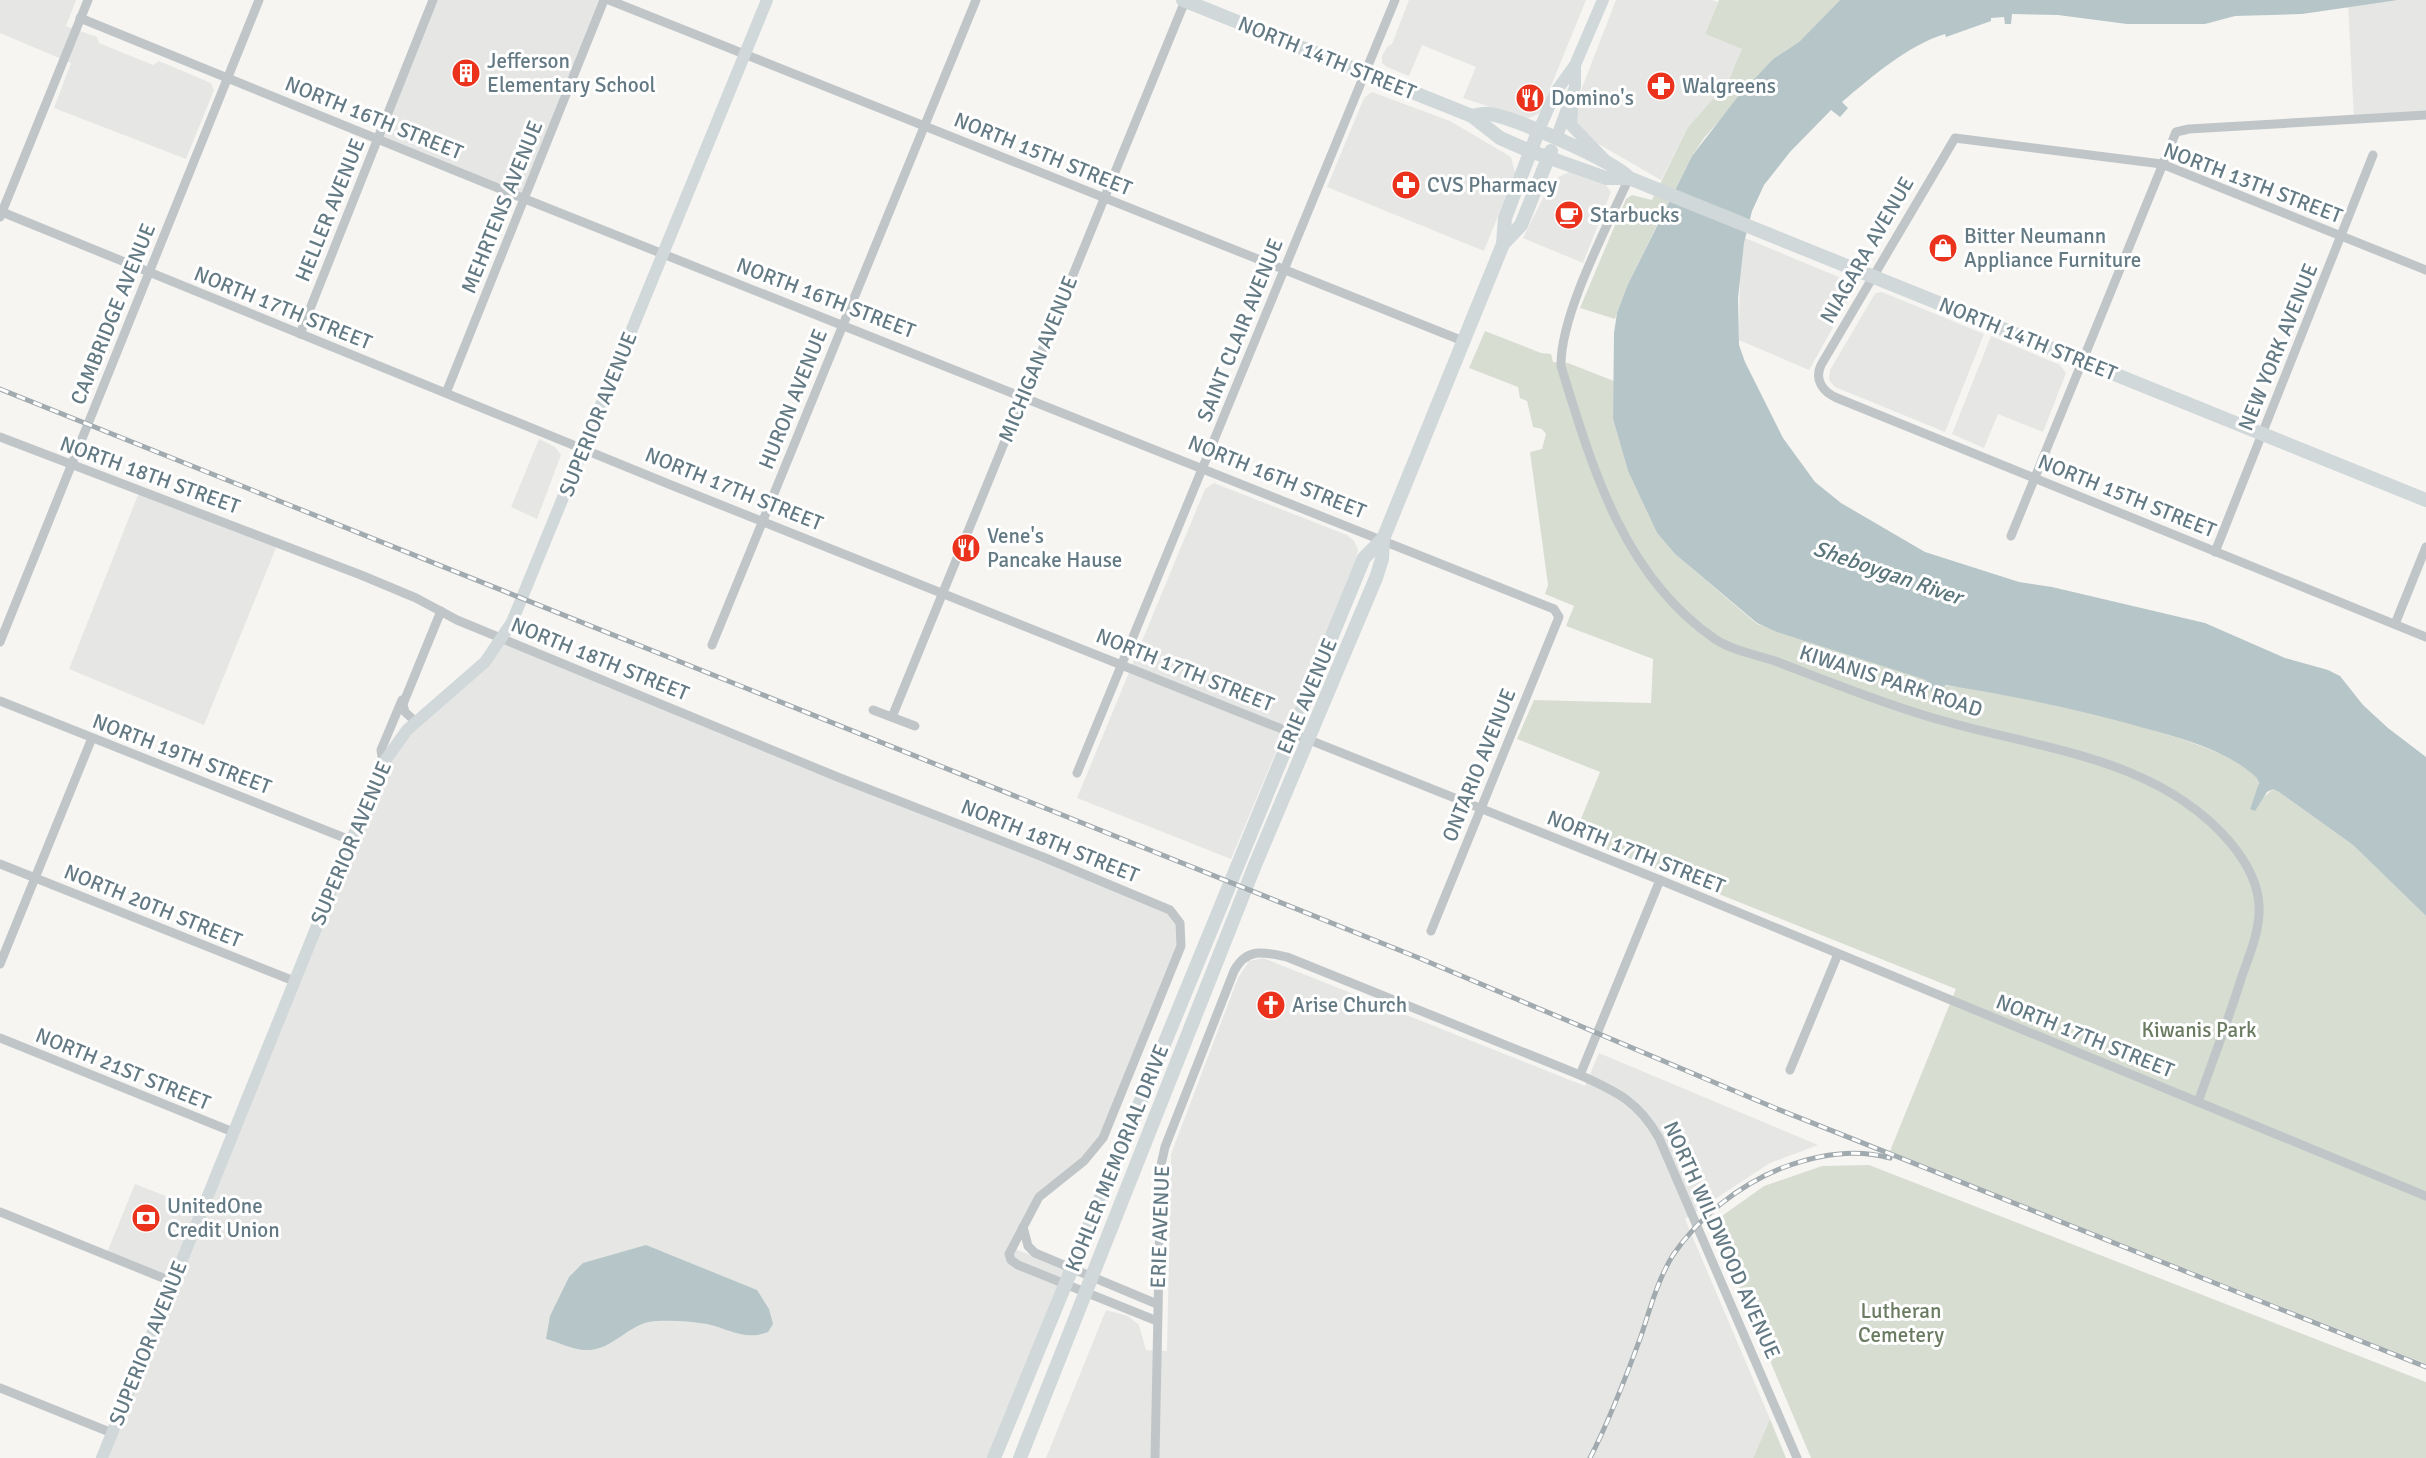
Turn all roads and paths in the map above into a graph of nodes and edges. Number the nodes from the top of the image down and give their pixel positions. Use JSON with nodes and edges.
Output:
{"nodes":[{"id":1,"x":88,"y":0,"type":"edge"},
{"id":2,"x":259,"y":0,"type":"edge"},
{"id":3,"x":433,"y":0,"type":"edge"},
{"id":4,"x":604,"y":0,"type":"edge"},
{"id":5,"x":609,"y":0,"type":"edge"},
{"id":6,"x":767,"y":0,"type":"edge"},
{"id":7,"x":976,"y":0,"type":"edge"},
{"id":8,"x":1184,"y":0,"type":"edge"},
{"id":9,"x":1395,"y":0,"type":"edge"},
{"id":10,"x":1603,"y":0,"type":"edge"},
{"id":11,"x":80,"y":18,"type":"junction"},
{"id":12,"x":745,"y":54,"type":"junction"},
{"id":13,"x":1575,"y":65,"type":"junction"},
{"id":14,"x":1365,"y":73,"type":"junction"},
{"id":15,"x":227,"y":78,"type":"junction"},
{"id":16,"x":1573,"y":94,"type":"junction"},
{"id":17,"x":2426,"y":115,"type":"edge"},
{"id":18,"x":1472,"y":116,"type":"junction"},
{"id":19,"x":924,"y":126,"type":"junction"},
{"id":20,"x":1538,"y":132,"type":"junction"},
{"id":21,"x":378,"y":138,"type":"junction"},
{"id":22,"x":1955,"y":138,"type":"joint"},
{"id":23,"x":1556,"y":139,"type":"junction"},
{"id":24,"x":1530,"y":151,"type":"junction"},
{"id":25,"x":2373,"y":155,"type":"dead end"},
{"id":26,"x":1549,"y":157,"type":"junction"},
{"id":27,"x":1605,"y":159,"type":"junction"},
{"id":28,"x":2162,"y":164,"type":"junction"},
{"id":29,"x":1629,"y":178,"type":"junction"},
{"id":30,"x":1104,"y":198,"type":"junction"},
{"id":31,"x":525,"y":199,"type":"junction"},
{"id":32,"x":1,"y":215,"type":"edge"},
{"id":33,"x":2342,"y":237,"type":"junction"},
{"id":34,"x":1503,"y":244,"type":"junction"},
{"id":35,"x":663,"y":254,"type":"junction"},
{"id":36,"x":1284,"y":269,"type":"junction"},
{"id":37,"x":2426,"y":270,"type":"edge"},
{"id":38,"x":149,"y":273,"type":"junction"},
{"id":39,"x":1872,"y":276,"type":"junction"},
{"id":40,"x":844,"y":324,"type":"junction"},
{"id":41,"x":300,"y":334,"type":"junction"},
{"id":42,"x":1464,"y":341,"type":"junction"},
{"id":43,"x":2082,"y":362,"type":"junction"},
{"id":44,"x":1820,"y":382,"type":"joint"},
{"id":45,"x":446,"y":393,"type":"junction"},
{"id":46,"x":1023,"y":396,"type":"junction"},
{"id":47,"x":2262,"y":435,"type":"junction"},
{"id":48,"x":0,"y":437,"type":"edge"},
{"id":49,"x":584,"y":448,"type":"junction"},
{"id":50,"x":71,"y":466,"type":"junction"},
{"id":51,"x":1204,"y":468,"type":"junction"},
{"id":52,"x":2034,"y":478,"type":"junction"},
{"id":53,"x":2426,"y":500,"type":"edge"},
{"id":54,"x":764,"y":520,"type":"junction"},
{"id":55,"x":2011,"y":536,"type":"dead end"},
{"id":56,"x":1383,"y":539,"type":"junction"},
{"id":57,"x":2426,"y":547,"type":"edge"},
{"id":58,"x":2215,"y":552,"type":"junction"},
{"id":59,"x":942,"y":591,"type":"junction"},
{"id":60,"x":441,"y":611,"type":"junction"},
{"id":61,"x":1558,"y":612,"type":"joint"},
{"id":62,"x":2395,"y":624,"type":"junction"},
{"id":63,"x":2426,"y":637,"type":"edge"},
{"id":64,"x":503,"y":638,"type":"junction"},
{"id":65,"x":0,"y":642,"type":"edge"},
{"id":66,"x":712,"y":645,"type":"dead end"},
{"id":67,"x":1122,"y":665,"type":"junction"},
{"id":68,"x":410,"y":684,"type":"junction"},
{"id":69,"x":0,"y":701,"type":"edge"},
{"id":70,"x":873,"y":710,"type":"dead end"},
{"id":71,"x":892,"y":717,"type":"junction"},
{"id":72,"x":416,"y":722,"type":"junction"},
{"id":73,"x":915,"y":726,"type":"dead end"},
{"id":74,"x":1292,"y":733,"type":"junction"},
{"id":75,"x":92,"y":738,"type":"junction"},
{"id":76,"x":1307,"y":739,"type":"junction"},
{"id":77,"x":383,"y":763,"type":"junction"},
{"id":78,"x":1077,"y":773,"type":"dead end"},
{"id":79,"x":1481,"y":808,"type":"junction"},
{"id":80,"x":350,"y":840,"type":"junction"},
{"id":81,"x":1239,"y":858,"type":"joint"},
{"id":82,"x":0,"y":864,"type":"edge"},
{"id":83,"x":1255,"y":865,"type":"joint"},
{"id":84,"x":34,"y":878,"type":"junction"},
{"id":85,"x":1660,"y":880,"type":"junction"},
{"id":86,"x":1431,"y":931,"type":"dead end"},
{"id":87,"x":1838,"y":954,"type":"junction"},
{"id":88,"x":0,"y":964,"type":"edge"},
{"id":89,"x":294,"y":981,"type":"junction"},
{"id":90,"x":0,"y":1038,"type":"edge"},
{"id":91,"x":1790,"y":1070,"type":"dead end"},
{"id":92,"x":1580,"y":1075,"type":"junction"},
{"id":93,"x":2198,"y":1102,"type":"junction"},
{"id":94,"x":233,"y":1132,"type":"junction"},
{"id":95,"x":2426,"y":1196,"type":"edge"},
{"id":96,"x":0,"y":1212,"type":"edge"},
{"id":97,"x":1023,"y":1227,"type":"junction"},
{"id":98,"x":1071,"y":1269,"type":"junction"},
{"id":99,"x":1094,"y":1278,"type":"junction"},
{"id":100,"x":173,"y":1282,"type":"junction"},
{"id":101,"x":1065,"y":1284,"type":"junction"},
{"id":102,"x":1087,"y":1293,"type":"junction"},
{"id":103,"x":1157,"y":1304,"type":"junction"},
{"id":104,"x":1157,"y":1321,"type":"junction"},
{"id":105,"x":0,"y":1388,"type":"edge"},
{"id":106,"x":112,"y":1433,"type":"junction"},
{"id":107,"x":102,"y":1458,"type":"edge"},
{"id":108,"x":994,"y":1458,"type":"edge"},
{"id":109,"x":1020,"y":1458,"type":"edge"},
{"id":110,"x":1155,"y":1458,"type":"edge"},
{"id":111,"x":1797,"y":1458,"type":"edge"}],
"edges":[{"from":1,"to":11,"type":"street"},
{"from":2,"to":15,"type":"street","name":"CAMBRIDGE AVENUE"},
{"from":3,"to":21,"type":"street","name":"HELLER AVENUE"},
{"from":4,"to":31,"type":"street","name":"MEHRTENS AVENUE"},
{"from":5,"to":12,"type":"street","name":"NORTH 15TH STREET"},
{"from":6,"to":12,"type":"street","name":"SUPERIOR AVENUE"},
{"from":7,"to":19,"type":"street","name":"HURON AVENUE"},
{"from":8,"to":14,"type":"main road","name":"NORTH 14TH STREET"},
{"from":8,"to":30,"type":"street","name":"MICHIGAN AVENUE"},
{"from":9,"to":14,"type":"street","name":"SAINT CLAIR AVENUE"},
{"from":10,"to":13,"type":"street","name":"ERIE AVENUE"},
{"from":11,"to":15,"type":"street","name":"NORTH 16TH STREET"},
{"from":11,"to":32,"type":"street"},
{"from":12,"to":19,"type":"street","name":"NORTH 15TH STREET"},
{"from":12,"to":35,"type":"street","name":"SUPERIOR AVENUE"},
{"from":13,"to":16,"type":"street","name":"ERIE AVENUE"},
{"from":13,"to":20,"type":"street","name":"ERIE AVENUE"},
{"from":14,"to":18,"type":"main road","name":"NORTH 14TH STREET"},
{"from":14,"to":36,"type":"street","name":"SAINT CLAIR AVENUE"},
{"from":15,"to":21,"type":"street","name":"NORTH 16TH STREET"},
{"from":15,"to":38,"type":"street","name":"CAMBRIDGE AVENUE"},
{"from":16,"to":23,"type":"street","name":"ERIE AVENUE"},
{"from":16,"to":27,"type":"street"},
{"from":17,"to":28,"type":"street"},
{"from":18,"to":20,"type":"main road","name":"NORTH 14TH STREET"},
{"from":18,"to":24,"type":"main road","name":"NORTH 14TH STREET"},
{"from":19,"to":30,"type":"street","name":"NORTH 15TH STREET"},
{"from":19,"to":40,"type":"street","name":"HURON AVENUE"},
{"from":20,"to":23,"type":"main road","name":"NORTH 14TH STREET"},
{"from":20,"to":24,"type":"main road","name":"ERIE AVENUE"},
{"from":21,"to":31,"type":"street","name":"NORTH 16TH STREET"},
{"from":21,"to":41,"type":"street","name":"HELLER AVENUE"},
{"from":22,"to":28,"type":"street","name":"NORTH 13TH STREET"},
{"from":22,"to":39,"type":"street","name":"NIAGARA AVENUE"},
{"from":23,"to":26,"type":"main road","name":"ERIE AVENUE"},
{"from":23,"to":27,"type":"main road","name":"NORTH 14TH STREET"},
{"from":24,"to":26,"type":"main road","name":"NORTH 14TH STREET"},
{"from":24,"to":34,"type":"main road","name":"ERIE AVENUE"},
{"from":25,"to":33,"type":"street","name":"NEW YORK AVENUE"},
{"from":26,"to":29,"type":"main road","name":"NORTH 14TH STREET"},
{"from":26,"to":34,"type":"main road","name":"ERIE AVENUE"},
{"from":27,"to":29,"type":"main road","name":"NORTH 14TH STREET"},
{"from":28,"to":33,"type":"street","name":"NORTH 13TH STREET"},
{"from":28,"to":43,"type":"street"},
{"from":29,"to":39,"type":"main road","name":"NORTH 14TH STREET"},
{"from":29,"to":93,"type":"street","name":"KIWANIS PARK ROAD"},
{"from":30,"to":36,"type":"street","name":"NORTH 15TH STREET"},
{"from":30,"to":46,"type":"street","name":"MICHIGAN AVENUE"},
{"from":31,"to":35,"type":"street","name":"NORTH 16TH STREET"},
{"from":31,"to":45,"type":"street","name":"MEHRTENS AVENUE"},
{"from":32,"to":38,"type":"street","name":"NORTH 17TH STREET"},
{"from":33,"to":37,"type":"street","name":"NORTH 13TH STREET"},
{"from":33,"to":47,"type":"street","name":"NEW YORK AVENUE"},
{"from":34,"to":42,"type":"main road","name":"ERIE AVENUE"},
{"from":35,"to":40,"type":"street","name":"NORTH 16TH STREET"},
{"from":35,"to":49,"type":"street","name":"SUPERIOR AVENUE"},
{"from":36,"to":42,"type":"street","name":"NORTH 15TH STREET"},
{"from":36,"to":51,"type":"street","name":"SAINT CLAIR AVENUE"},
{"from":38,"to":41,"type":"street","name":"NORTH 17TH STREET"},
{"from":38,"to":50,"type":"street","name":"CAMBRIDGE AVENUE"},
{"from":39,"to":43,"type":"main road","name":"NORTH 14TH STREET"},
{"from":39,"to":44,"type":"street","name":"NIAGARA AVENUE"},
{"from":40,"to":46,"type":"street","name":"NORTH 16TH STREET"},
{"from":40,"to":54,"type":"street","name":"HURON AVENUE"},
{"from":41,"to":45,"type":"street","name":"NORTH 17TH STREET"},
{"from":42,"to":56,"type":"main road","name":"ERIE AVENUE"},
{"from":43,"to":47,"type":"main road","name":"NORTH 14TH STREET"},
{"from":43,"to":52,"type":"street"},
{"from":44,"to":52,"type":"street","name":"NORTH 15TH STREET"},
{"from":45,"to":49,"type":"street","name":"NORTH 17TH STREET"},
{"from":46,"to":51,"type":"street","name":"NORTH 16TH STREET"},
{"from":46,"to":59,"type":"street","name":"MICHIGAN AVENUE"},
{"from":47,"to":53,"type":"main road","name":"NORTH 14TH STREET"},
{"from":47,"to":58,"type":"street","name":"NEW YORK AVENUE"},
{"from":48,"to":50,"type":"street","name":"NORTH 18TH STREET"},
{"from":49,"to":54,"type":"street","name":"NORTH 17TH STREET"},
{"from":49,"to":64,"type":"street","name":"SUPERIOR AVENUE"},
{"from":50,"to":60,"type":"street","name":"NORTH 18TH STREET"},
{"from":50,"to":65,"type":"street","name":"CAMBRIDGE AVENUE"},
{"from":51,"to":56,"type":"street","name":"NORTH 16TH STREET"},
{"from":51,"to":67,"type":"street","name":"SAINT CLAIR AVENUE"},
{"from":52,"to":55,"type":"street"},
{"from":52,"to":58,"type":"street","name":"NORTH 15TH STREET"},
{"from":54,"to":59,"type":"street","name":"NORTH 17TH STREET"},
{"from":54,"to":66,"type":"street","name":"HURON AVENUE"},
{"from":56,"to":61,"type":"street","name":"NORTH 16TH STREET"},
{"from":56,"to":74,"type":"main road","name":"ERIE AVENUE"},
{"from":56,"to":76,"type":"main road","name":"ERIE AVENUE"},
{"from":57,"to":62,"type":"street"},
{"from":58,"to":62,"type":"street","name":"NORTH 15TH STREET"},
{"from":59,"to":67,"type":"street","name":"NORTH 17TH STREET"},
{"from":59,"to":71,"type":"street","name":"MICHIGAN AVENUE"},
{"from":60,"to":64,"type":"street","name":"NORTH 18TH STREET"},
{"from":60,"to":68,"type":"street"},
{"from":61,"to":79,"type":"street","name":"ONTARIO AVENUE"},
{"from":62,"to":63,"type":"street","name":"NORTH 15TH STREET"},
{"from":64,"to":72,"type":"street","name":"SUPERIOR AVENUE"},
{"from":64,"to":97,"type":"street","name":"NORTH 18TH STREET"},
{"from":67,"to":74,"type":"street","name":"NORTH 17TH STREET"},
{"from":67,"to":78,"type":"street","name":"SAINT CLAIR AVENUE"},
{"from":68,"to":72,"type":"street"},
{"from":68,"to":77,"type":"street"},
{"from":69,"to":75,"type":"street","name":"NORTH 19TH STREET"},
{"from":70,"to":71,"type":"street"},
{"from":71,"to":73,"type":"street"},
{"from":72,"to":77,"type":"street","name":"SUPERIOR AVENUE"},
{"from":74,"to":76,"type":"street","name":"NORTH 17TH STREET"},
{"from":74,"to":81,"type":"main road","name":"ERIE AVENUE"},
{"from":75,"to":80,"type":"street","name":"NORTH 19TH STREET"},
{"from":75,"to":84,"type":"street"},
{"from":76,"to":79,"type":"street","name":"NORTH 17TH STREET"},
{"from":76,"to":83,"type":"main road","name":"ERIE AVENUE"},
{"from":77,"to":80,"type":"street","name":"SUPERIOR AVENUE"},
{"from":79,"to":85,"type":"street","name":"NORTH 17TH STREET"},
{"from":79,"to":86,"type":"street","name":"ONTARIO AVENUE"},
{"from":80,"to":89,"type":"street","name":"SUPERIOR AVENUE"},
{"from":81,"to":98,"type":"main road","name":"KOHLER MEMORIAL DRIVE"},
{"from":82,"to":84,"type":"street","name":"NORTH 20TH STREET"},
{"from":83,"to":99,"type":"main road","name":"KOHLER MEMORIAL DRIVE"},
{"from":84,"to":88,"type":"street"},
{"from":84,"to":89,"type":"street","name":"NORTH 20TH STREET"},
{"from":85,"to":87,"type":"street","name":"NORTH 17TH STREET"},
{"from":85,"to":92,"type":"street"},
{"from":87,"to":91,"type":"street"},
{"from":87,"to":93,"type":"street","name":"NORTH 17TH STREET"},
{"from":89,"to":94,"type":"street","name":"SUPERIOR AVENUE"},
{"from":90,"to":94,"type":"street","name":"NORTH 21ST STREET"},
{"from":92,"to":103,"type":"street","name":"ERIE AVENUE"},
{"from":92,"to":111,"type":"street","name":"NORTH WILDWOOD AVENUE"},
{"from":93,"to":95,"type":"street","name":"NORTH 17TH STREET"},
{"from":94,"to":100,"type":"street","name":"SUPERIOR AVENUE"},
{"from":96,"to":100,"type":"street"},
{"from":97,"to":98,"type":"street"},
{"from":97,"to":101,"type":"street"},
{"from":98,"to":99,"type":"street"},
{"from":98,"to":101,"type":"main road","name":"KOHLER MEMORIAL DRIVE"},
{"from":99,"to":102,"type":"main road","name":"KOHLER MEMORIAL DRIVE"},
{"from":99,"to":103,"type":"street"},
{"from":100,"to":106,"type":"street","name":"SUPERIOR AVENUE"},
{"from":101,"to":102,"type":"street"},
{"from":101,"to":108,"type":"main road","name":"KOHLER MEMORIAL DRIVE"},
{"from":102,"to":104,"type":"street"},
{"from":102,"to":109,"type":"main road","name":"KOHLER MEMORIAL DRIVE"},
{"from":103,"to":104,"type":"street","name":"ERIE AVENUE"},
{"from":104,"to":110,"type":"street","name":"ERIE AVENUE"},
{"from":105,"to":106,"type":"street"},
{"from":106,"to":107,"type":"street","name":"SUPERIOR AVENUE"}]}
